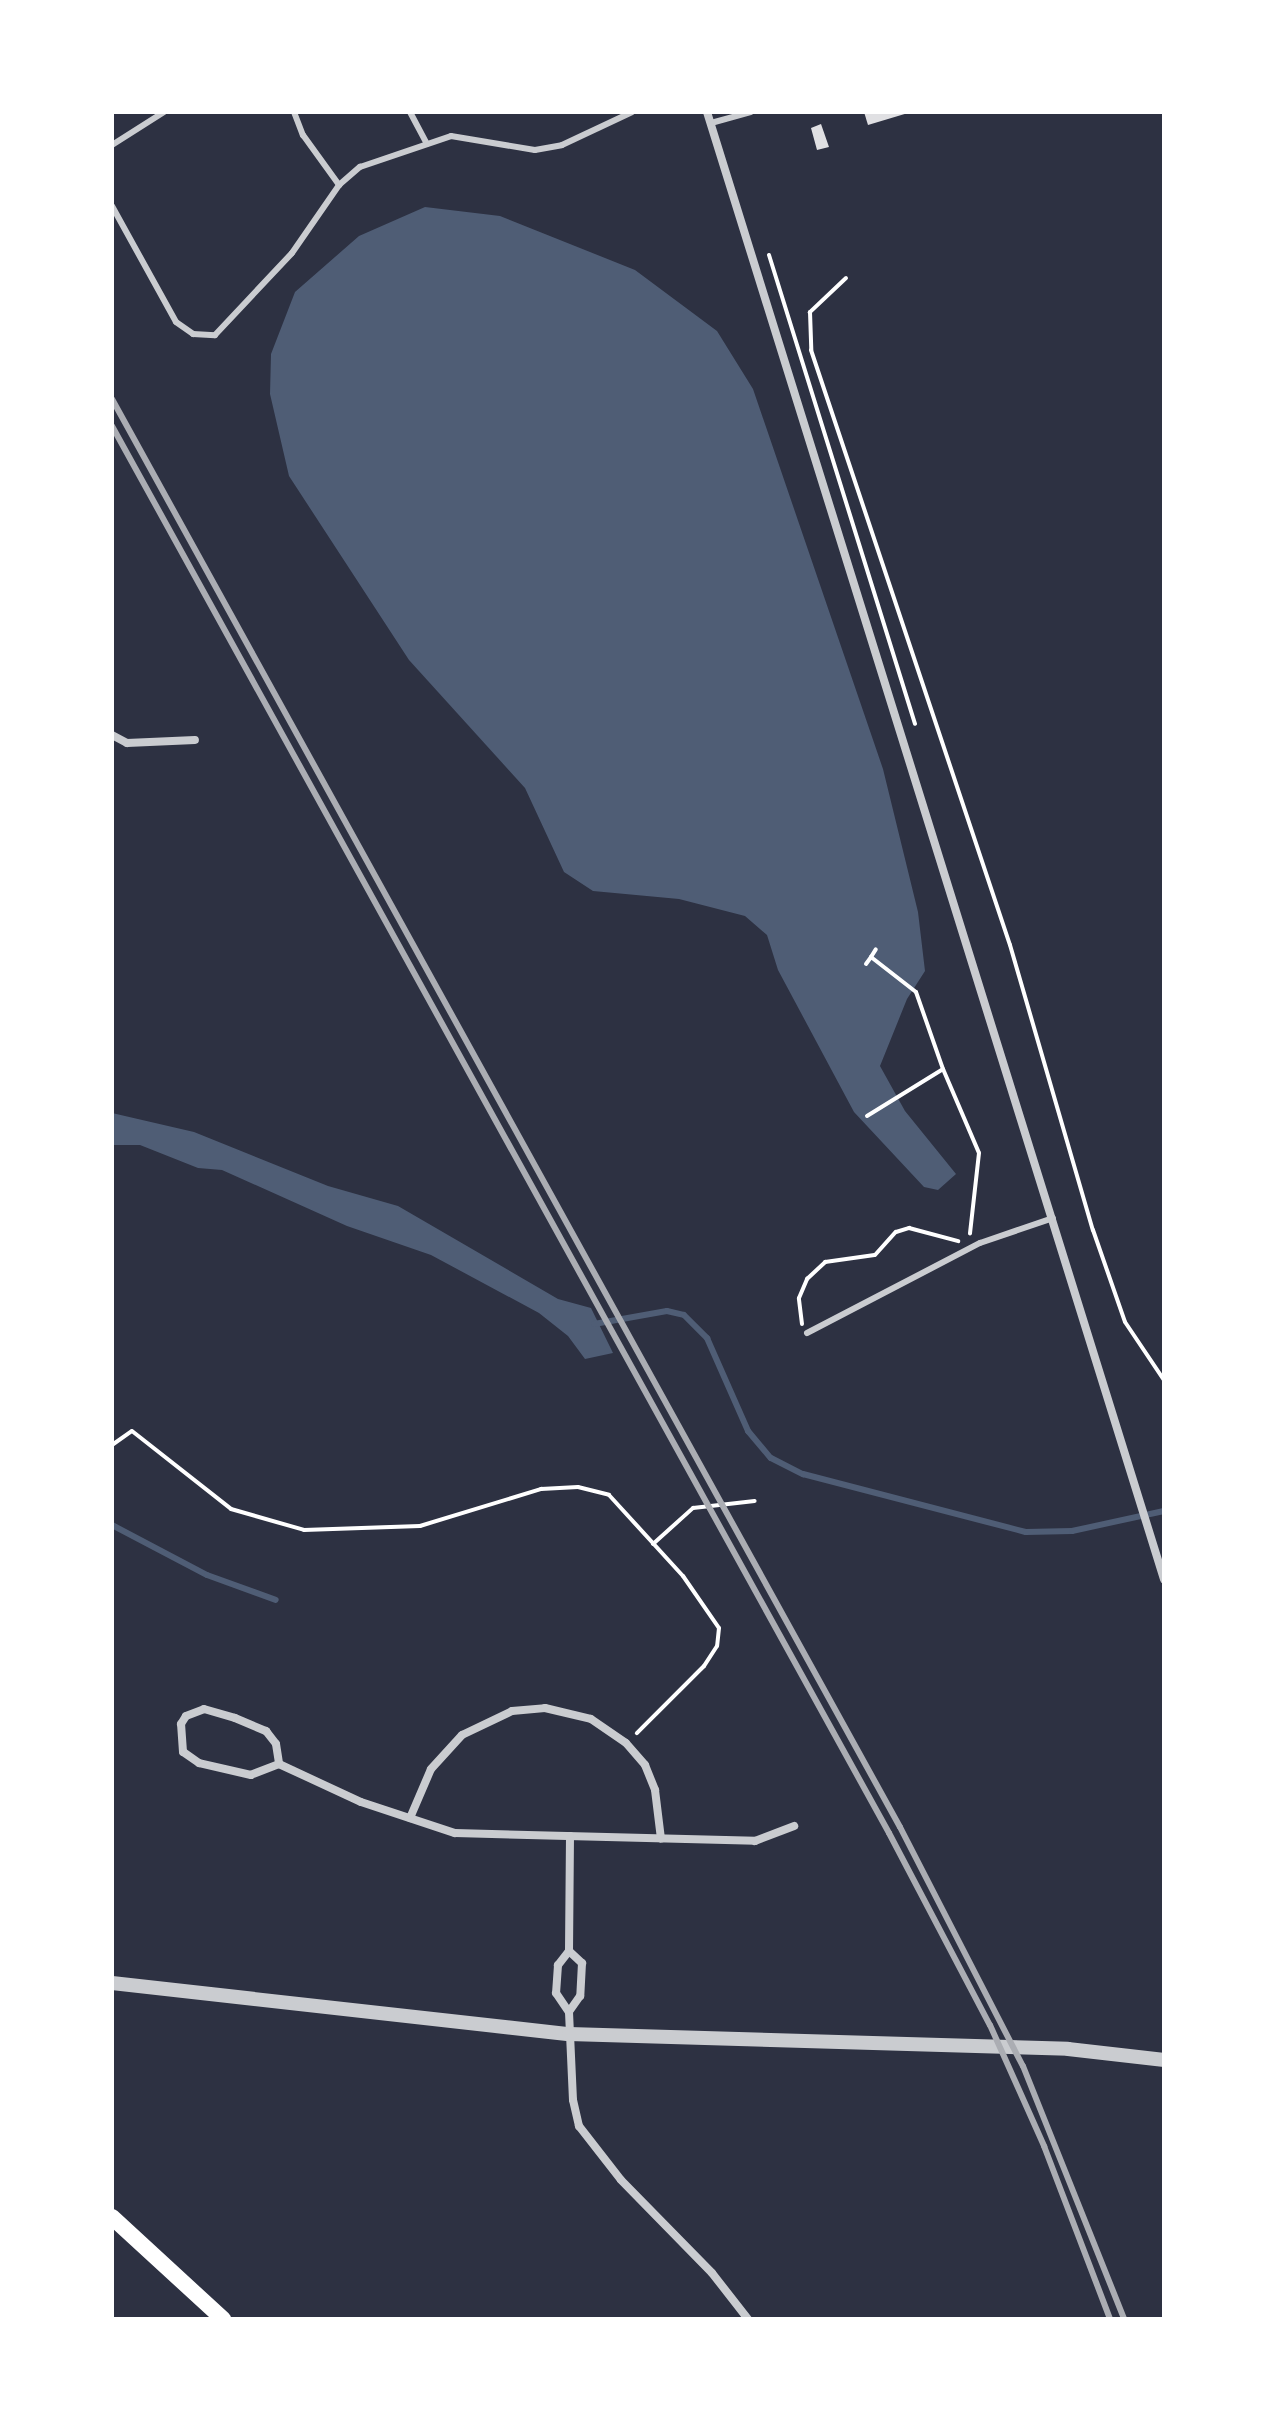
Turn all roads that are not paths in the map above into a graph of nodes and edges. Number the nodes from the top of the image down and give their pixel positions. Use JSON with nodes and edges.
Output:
{"nodes":[{"id":1,"x":164,"y":112,"type":"edge"},
{"id":2,"x":294,"y":112,"type":"edge"},
{"id":3,"x":410,"y":112,"type":"edge"},
{"id":4,"x":632,"y":112,"type":"edge"},
{"id":5,"x":707,"y":112,"type":"edge"},
{"id":6,"x":751,"y":112,"type":"edge"},
{"id":7,"x":711,"y":123,"type":"junction"},
{"id":8,"x":427,"y":144,"type":"junction"},
{"id":9,"x":112,"y":145,"type":"edge"},
{"id":10,"x":339,"y":185,"type":"junction"},
{"id":11,"x":112,"y":206,"type":"edge"},
{"id":12,"x":112,"y":735,"type":"edge"},
{"id":13,"x":195,"y":740,"type":"dead end"},
{"id":14,"x":1053,"y":1218,"type":"junction"},
{"id":15,"x":807,"y":1333,"type":"road end"},
{"id":16,"x":1164,"y":1579,"type":"edge"},
{"id":17,"x":279,"y":1764,"type":"junction"},
{"id":18,"x":410,"y":1818,"type":"junction"},
{"id":19,"x":794,"y":1826,"type":"dead end"},
{"id":20,"x":570,"y":1836,"type":"junction"},
{"id":21,"x":661,"y":1839,"type":"junction"},
{"id":22,"x":569,"y":1951,"type":"junction"},
{"id":23,"x":112,"y":1983,"type":"edge"},
{"id":24,"x":569,"y":2012,"type":"junction"},
{"id":25,"x":569,"y":2034,"type":"junction"},
{"id":26,"x":1164,"y":2060,"type":"edge"},
{"id":27,"x":112,"y":2217,"type":"edge"},
{"id":28,"x":223,"y":2319,"type":"edge"},
{"id":29,"x":748,"y":2319,"type":"edge"}],
"edges":[{"from":1,"to":9,"type":"lane"},
{"from":2,"to":10,"type":"lane"},
{"from":3,"to":8,"type":"lane"},
{"from":4,"to":8,"type":"lane"},
{"from":5,"to":7,"type":"street"},
{"from":6,"to":7,"type":"lane"},
{"from":7,"to":14,"type":"street"},
{"from":8,"to":10,"type":"lane"},
{"from":10,"to":11,"type":"lane"},
{"from":12,"to":13,"type":"street"},
{"from":14,"to":15,"type":"lane"},
{"from":14,"to":16,"type":"street"},
{"from":17,"to":17,"type":"street"},
{"from":17,"to":18,"type":"street"},
{"from":18,"to":20,"type":"street"},
{"from":18,"to":21,"type":"street"},
{"from":19,"to":21,"type":"street"},
{"from":20,"to":21,"type":"street"},
{"from":20,"to":22,"type":"street"},
{"from":22,"to":24,"type":"street"},
{"from":22,"to":24,"type":"street"},
{"from":23,"to":25,"type":"street"},
{"from":24,"to":25,"type":"street"},
{"from":25,"to":26,"type":"street"},
{"from":25,"to":29,"type":"street"},
{"from":27,"to":28,"type":"main road"}]}
